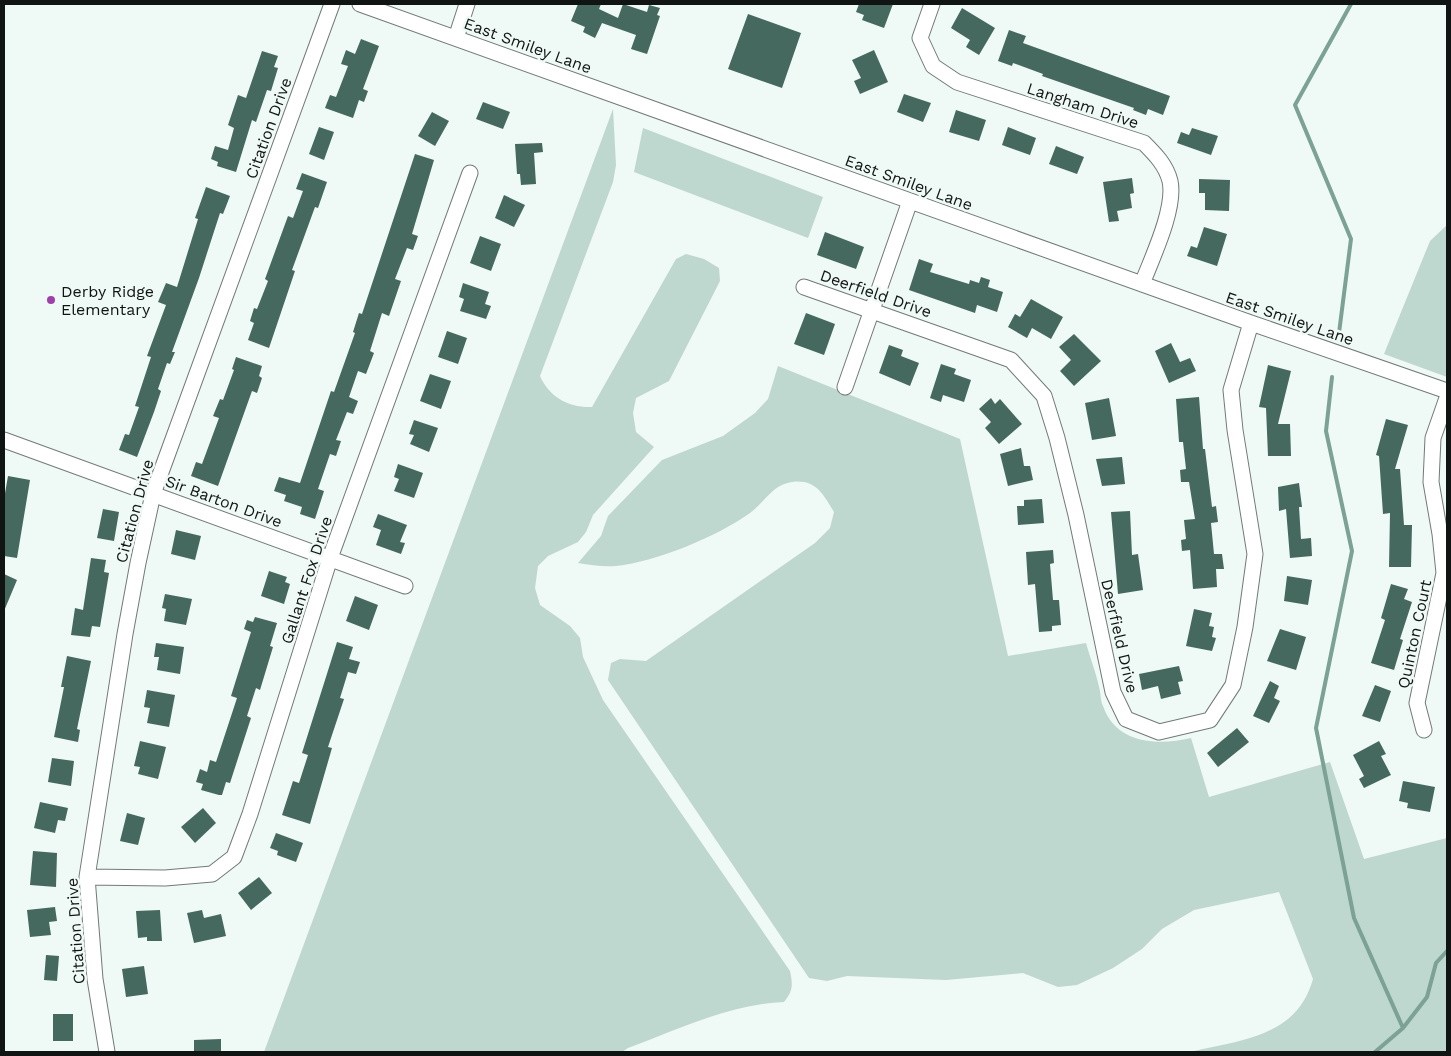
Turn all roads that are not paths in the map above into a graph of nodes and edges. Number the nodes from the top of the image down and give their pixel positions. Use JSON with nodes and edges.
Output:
{"nodes":[{"id":1,"x":332,"y":4,"type":"edge"},
{"id":2,"x":360,"y":4,"type":"edge"},
{"id":3,"x":467,"y":4,"type":"edge"},
{"id":4,"x":932,"y":4,"type":"edge"},
{"id":5,"x":456,"y":38,"type":"junction"},
{"id":6,"x":470,"y":173,"type":"dead end"},
{"id":7,"x":910,"y":201,"type":"junction"},
{"id":8,"x":1142,"y":284,"type":"junction"},
{"id":9,"x":804,"y":287,"type":"dead end"},
{"id":10,"x":873,"y":311,"type":"junction"},
{"id":11,"x":1251,"y":323,"type":"junction"},
{"id":12,"x":845,"y":387,"type":"dead end"},
{"id":13,"x":1447,"y":391,"type":"edge"},
{"id":14,"x":1447,"y":398,"type":"edge"},
{"id":15,"x":4,"y":440,"type":"edge"},
{"id":16,"x":154,"y":494,"type":"junction"},
{"id":17,"x":330,"y":558,"type":"junction"},
{"id":18,"x":405,"y":586,"type":"dead end"},
{"id":19,"x":1444,"y":596,"type":"edge"},
{"id":20,"x":1424,"y":730,"type":"dead end"},
{"id":21,"x":87,"y":877,"type":"junction"},
{"id":22,"x":107,"y":1052,"type":"edge"}],
"edges":[{"from":1,"to":16,"type":"street","name":"Citation Drive"},
{"from":2,"to":5,"type":"street","name":"East Smiley Lane"},
{"from":3,"to":5,"type":"street"},
{"from":4,"to":8,"type":"street","name":"Langham Drive"},
{"from":5,"to":7,"type":"street","name":"East Smiley Lane"},
{"from":6,"to":17,"type":"street","name":"Gallant Fox Drive"},
{"from":7,"to":8,"type":"street","name":"East Smiley Lane"},
{"from":7,"to":10,"type":"street"},
{"from":8,"to":11,"type":"street","name":"East Smiley Lane"},
{"from":9,"to":10,"type":"street","name":"Deerfield Drive"},
{"from":10,"to":11,"type":"street","name":"Deerfield Drive"},
{"from":10,"to":12,"type":"street"},
{"from":11,"to":13,"type":"street","name":"East Smiley Lane"},
{"from":14,"to":19,"type":"street","name":"Quinton Court"},
{"from":15,"to":16,"type":"street","name":"Sir Barton Drive"},
{"from":16,"to":17,"type":"street","name":"Sir Barton Drive"},
{"from":16,"to":21,"type":"street","name":"Citation Drive"},
{"from":17,"to":18,"type":"street","name":"Sir Barton Drive"},
{"from":17,"to":21,"type":"street","name":"Gallant Fox Drive"},
{"from":19,"to":20,"type":"street","name":"Quinton Court"},
{"from":21,"to":22,"type":"street","name":"Citation Drive"}]}
